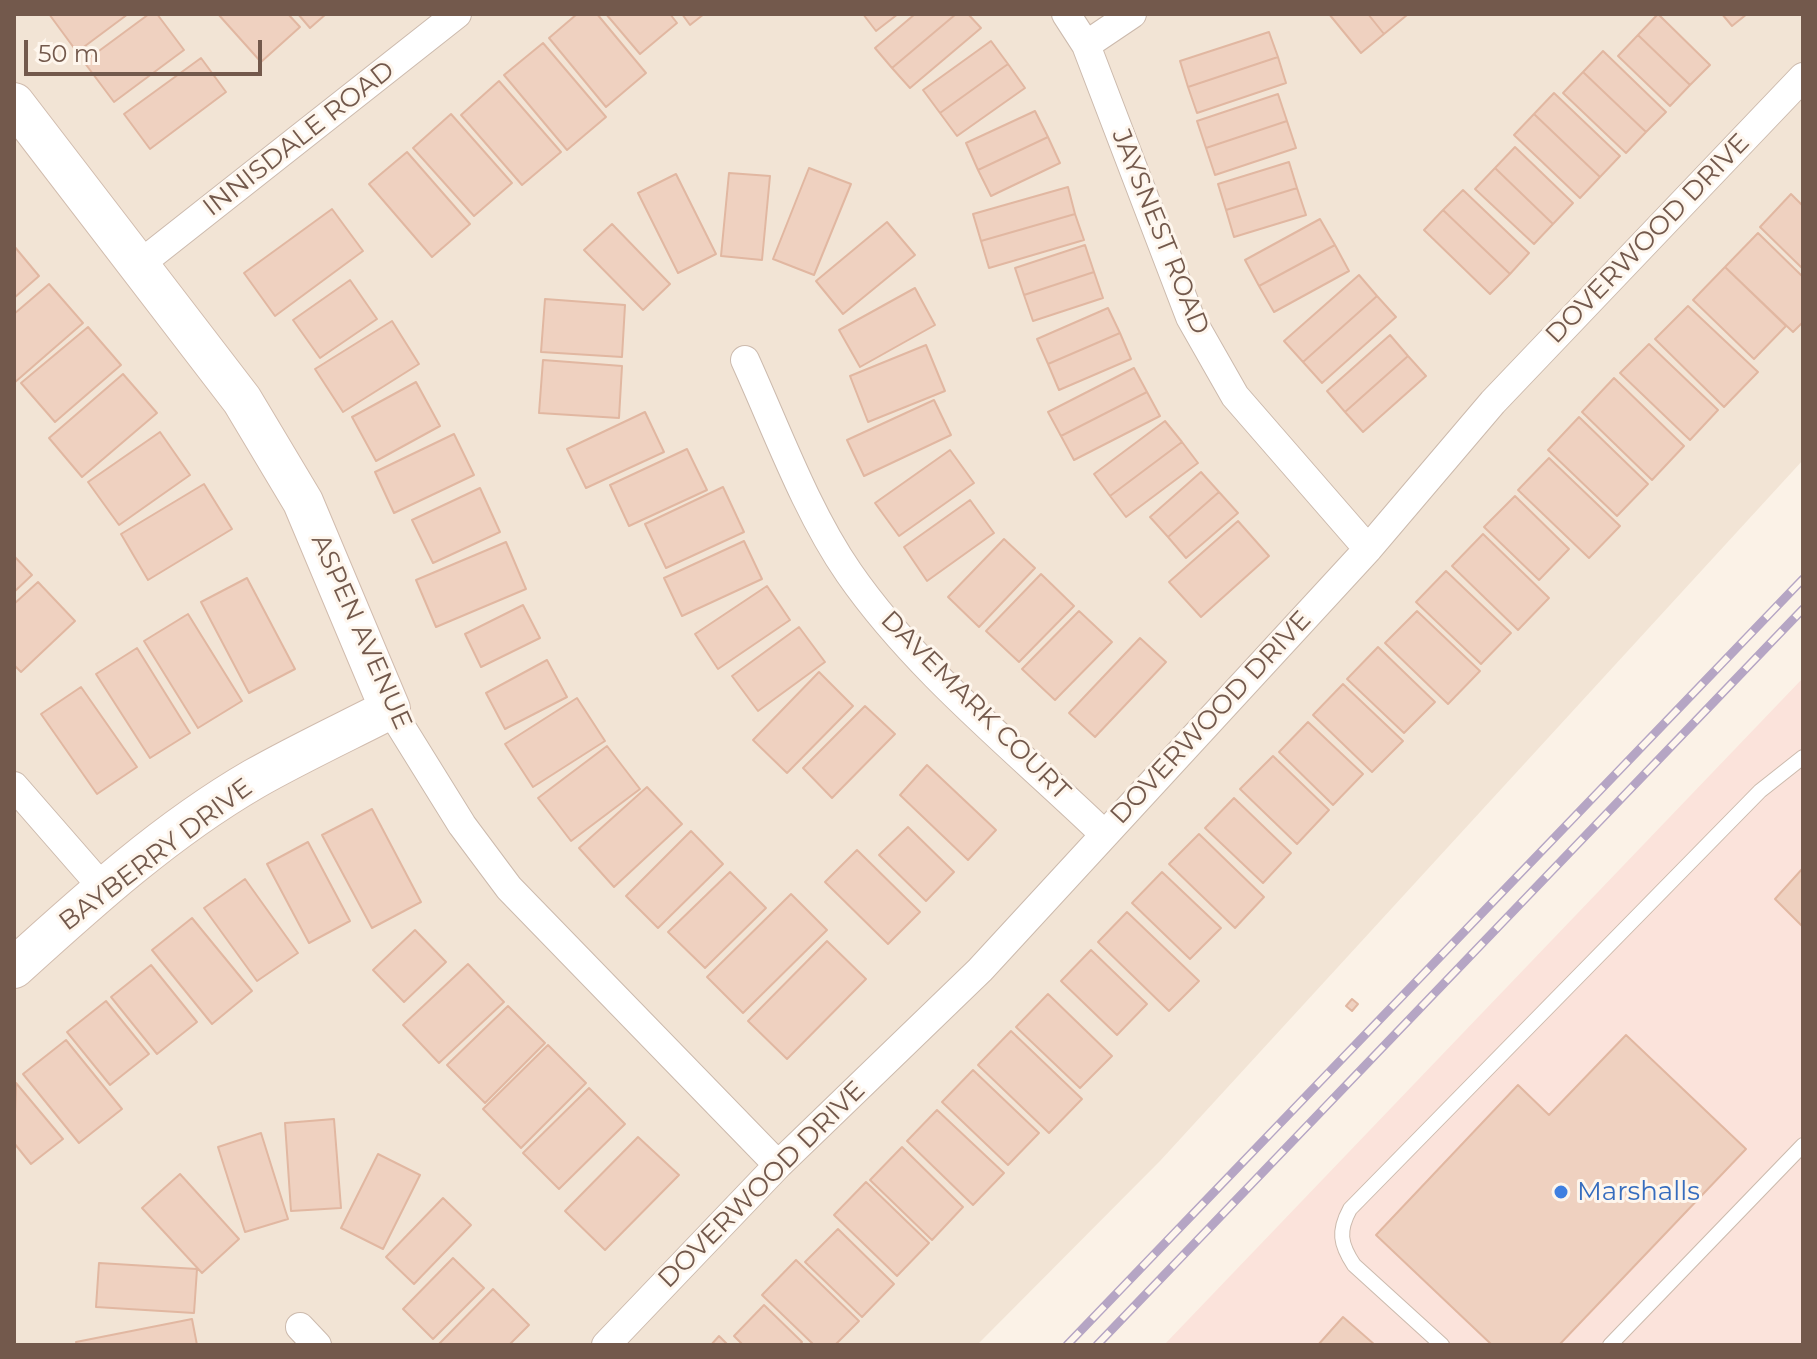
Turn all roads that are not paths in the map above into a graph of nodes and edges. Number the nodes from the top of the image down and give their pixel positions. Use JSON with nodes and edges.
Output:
{"nodes":[{"id":1,"x":457,"y":14,"type":"edge"},
{"id":2,"x":1066,"y":14,"type":"edge"},
{"id":3,"x":1132,"y":14,"type":"edge"},
{"id":4,"x":1086,"y":45,"type":"junction"},
{"id":5,"x":1803,"y":77,"type":"edge"},
{"id":6,"x":14,"y":103,"type":"edge"},
{"id":7,"x":140,"y":264,"type":"junction"},
{"id":8,"x":745,"y":360,"type":"dead end"},
{"id":9,"x":1368,"y":549,"type":"junction"},
{"id":10,"x":390,"y":709,"type":"junction"},
{"id":11,"x":1803,"y":757,"type":"edge"},
{"id":12,"x":14,"y":786,"type":"edge"},
{"id":13,"x":1104,"y":834,"type":"junction"},
{"id":14,"x":103,"y":888,"type":"junction"},
{"id":15,"x":14,"y":968,"type":"edge"},
{"id":16,"x":1803,"y":1145,"type":"edge"},
{"id":17,"x":778,"y":1165,"type":"junction"},
{"id":18,"x":606,"y":1345,"type":"edge"},
{"id":19,"x":1442,"y":1345,"type":"edge"},
{"id":20,"x":1610,"y":1345,"type":"edge"}],
"edges":[{"from":1,"to":7,"type":"street","name":"INNISDALE ROAD"},
{"from":2,"to":4,"type":"street","name":"JAYSNEST ROAD"},
{"from":3,"to":4,"type":"street"},
{"from":4,"to":9,"type":"street","name":"JAYSNEST ROAD"},
{"from":5,"to":9,"type":"street","name":"DOVERWOOD DRIVE"},
{"from":6,"to":7,"type":"street","name":"ASPEN AVENUE"},
{"from":7,"to":10,"type":"street","name":"ASPEN AVENUE"},
{"from":8,"to":13,"type":"street","name":"DAVEMARK COURT"},
{"from":9,"to":13,"type":"street","name":"DOVERWOOD DRIVE"},
{"from":10,"to":14,"type":"street","name":"BAYBERRY DRIVE"},
{"from":10,"to":17,"type":"street","name":"ASPEN AVENUE"},
{"from":11,"to":19,"type":"lane"},
{"from":12,"to":14,"type":"street"},
{"from":13,"to":17,"type":"street","name":"DOVERWOOD DRIVE"},
{"from":14,"to":15,"type":"street","name":"BAYBERRY DRIVE"},
{"from":16,"to":20,"type":"lane"},
{"from":17,"to":18,"type":"street","name":"DOVERWOOD DRIVE"}]}
